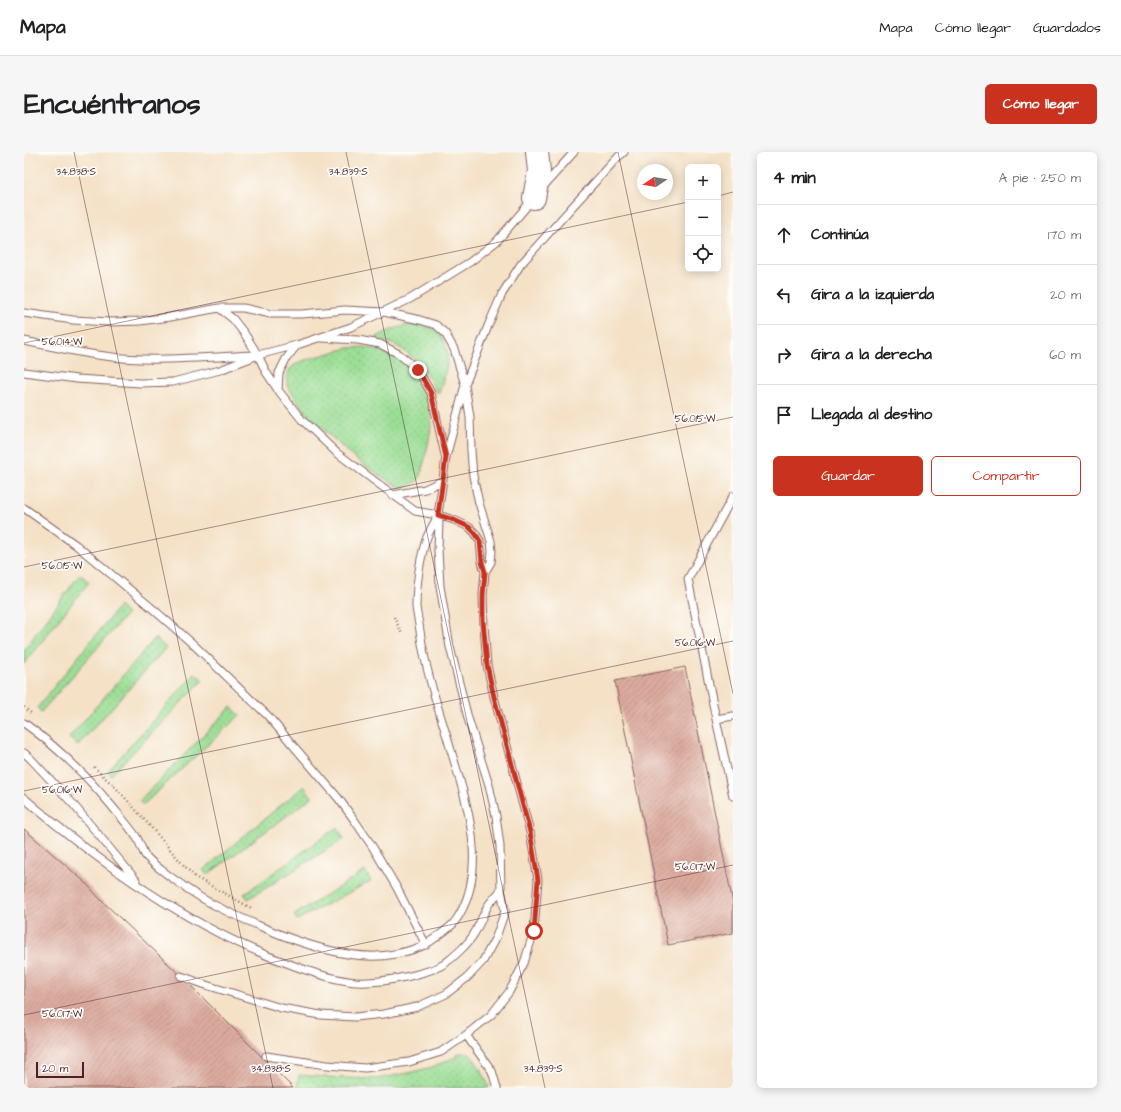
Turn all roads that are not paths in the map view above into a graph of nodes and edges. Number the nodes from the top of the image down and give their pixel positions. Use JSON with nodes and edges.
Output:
{"nodes":[{"id":1,"x":537,"y":152,"type":"edge"},
{"id":2,"x":574,"y":152,"type":"edge"},
{"id":3,"x":624,"y":152,"type":"edge"},
{"id":4,"x":534,"y":198,"type":"junction"},
{"id":5,"x":220,"y":308,"type":"junction"},
{"id":6,"x":384,"y":312,"type":"junction"},
{"id":7,"x":24,"y":313,"type":"edge"},
{"id":8,"x":316,"y":338,"type":"junction"},
{"id":9,"x":24,"y":341,"type":"edge"},
{"id":10,"x":297,"y":345,"type":"junction"},
{"id":11,"x":258,"y":355,"type":"junction"},
{"id":12,"x":24,"y":372,"type":"edge"},
{"id":13,"x":466,"y":385,"type":"junction"},
{"id":14,"x":278,"y":390,"type":"junction"},
{"id":15,"x":446,"y":457,"type":"junction"},
{"id":16,"x":442,"y":481,"type":"junction"},
{"id":17,"x":393,"y":494,"type":"junction"},
{"id":18,"x":733,"y":496,"type":"edge"},
{"id":19,"x":24,"y":508,"type":"edge"},
{"id":20,"x":438,"y":515,"type":"junction"},
{"id":21,"x":485,"y":572,"type":"junction"},
{"id":22,"x":733,"y":716,"type":"edge"},
{"id":23,"x":716,"y":719,"type":"junction"},
{"id":24,"x":24,"y":723,"type":"edge"},
{"id":25,"x":24,"y":753,"type":"edge"},
{"id":26,"x":733,"y":796,"type":"edge"},
{"id":27,"x":24,"y":798,"type":"edge"},
{"id":28,"x":142,"y":887,"type":"junction"},
{"id":29,"x":500,"y":890,"type":"junction"},
{"id":30,"x":426,"y":945,"type":"junction"},
{"id":31,"x":181,"y":976,"type":"dead end"},
{"id":32,"x":466,"y":1035,"type":"junction"},
{"id":33,"x":266,"y":1056,"type":"dead end"},
{"id":34,"x":497,"y":1088,"type":"edge"}],
"edges":[{"from":1,"to":4,"type":"highway"},
{"from":2,"to":4,"type":"lane"},
{"from":3,"to":13,"type":"lane"},
{"from":4,"to":6,"type":"lane"},
{"from":5,"to":6,"type":"lane"},
{"from":5,"to":7,"type":"lane"},
{"from":5,"to":11,"type":"lane"},
{"from":6,"to":8,"type":"lane"},
{"from":6,"to":13,"type":"lane"},
{"from":8,"to":10,"type":"lane"},
{"from":8,"to":15,"type":"lane"},
{"from":9,"to":11,"type":"lane"},
{"from":10,"to":11,"type":"lane"},
{"from":10,"to":14,"type":"lane"},
{"from":11,"to":12,"type":"lane"},
{"from":11,"to":14,"type":"lane"},
{"from":13,"to":15,"type":"lane"},
{"from":13,"to":21,"type":"lane"},
{"from":14,"to":17,"type":"lane"},
{"from":15,"to":16,"type":"lane"},
{"from":16,"to":17,"type":"lane"},
{"from":16,"to":20,"type":"lane"},
{"from":17,"to":20,"type":"lane"},
{"from":18,"to":23,"type":"lane"},
{"from":19,"to":30,"type":"lane"},
{"from":20,"to":21,"type":"lane"},
{"from":20,"to":29,"type":"lane"},
{"from":20,"to":30,"type":"lane"},
{"from":21,"to":32,"type":"lane"},
{"from":22,"to":23,"type":"lane"},
{"from":23,"to":26,"type":"lane"},
{"from":24,"to":30,"type":"lane"},
{"from":25,"to":28,"type":"lane"},
{"from":27,"to":28,"type":"lane"},
{"from":28,"to":29,"type":"lane"},
{"from":29,"to":31,"type":"lane"},
{"from":32,"to":33,"type":"lane"},
{"from":32,"to":34,"type":"lane"}]}
